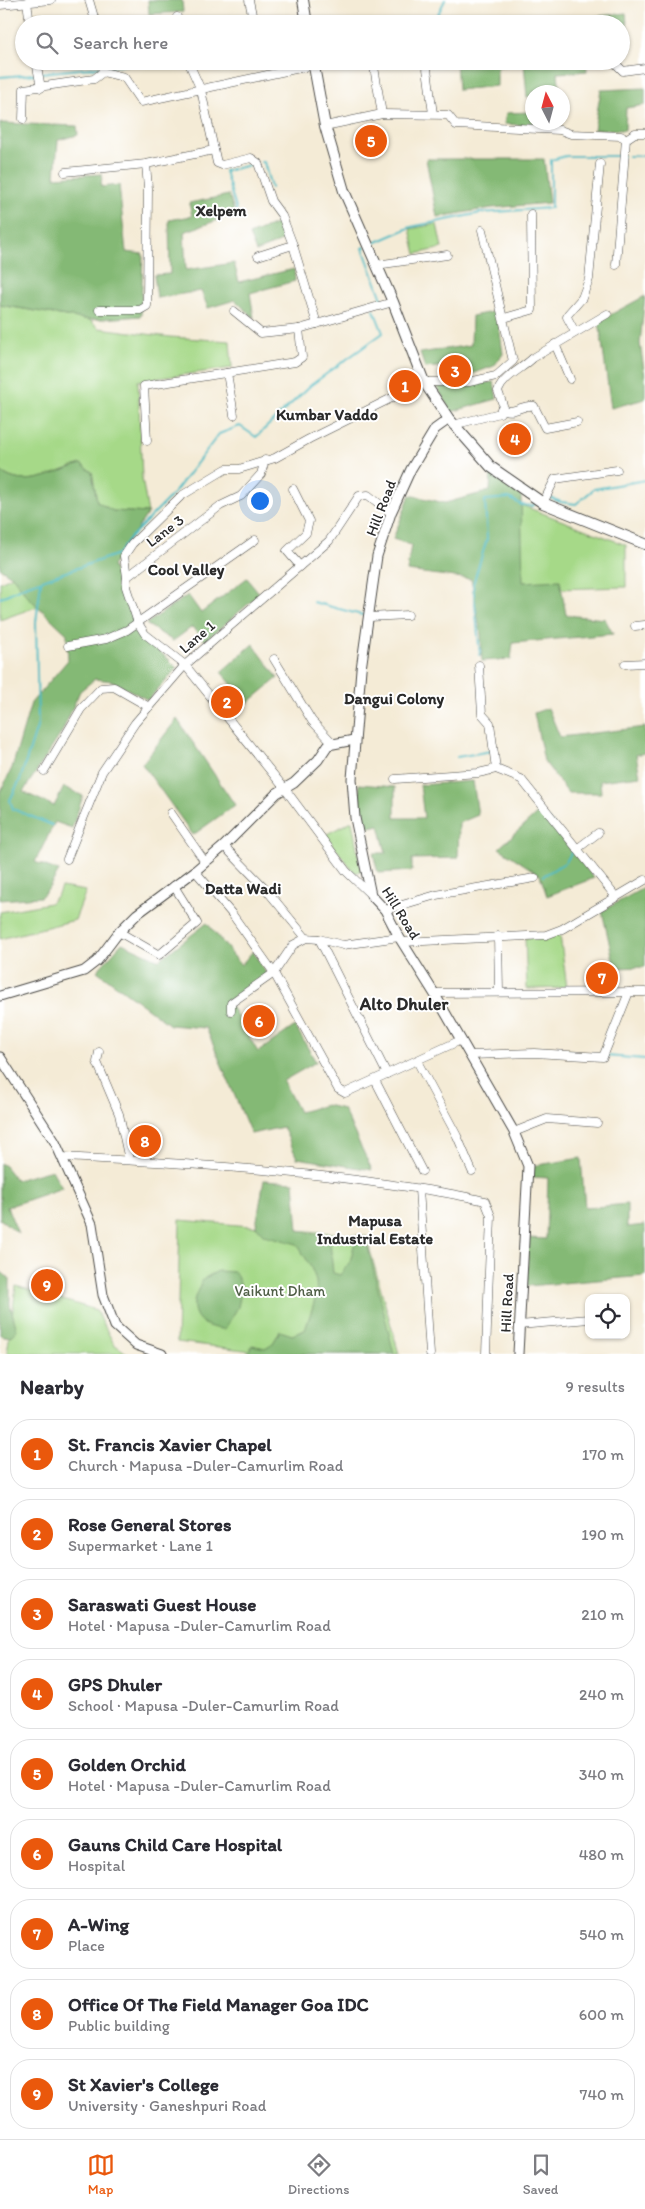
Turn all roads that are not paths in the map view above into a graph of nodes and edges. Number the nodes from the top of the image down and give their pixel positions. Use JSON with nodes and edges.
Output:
{"nodes":[{"id":1,"x":51,"y":0,"type":"edge"},
{"id":2,"x":89,"y":0,"type":"edge"},
{"id":3,"x":250,"y":0,"type":"edge"},
{"id":4,"x":303,"y":0,"type":"edge"},
{"id":5,"x":27,"y":2,"type":"junction"},
{"id":6,"x":0,"y":5,"type":"edge"},
{"id":7,"x":29,"y":15,"type":"edge"},
{"id":8,"x":93,"y":15,"type":"edge"},
{"id":9,"x":252,"y":15,"type":"edge"},
{"id":10,"x":305,"y":15,"type":"edge"},
{"id":11,"x":645,"y":68,"type":"edge"},
{"id":12,"x":38,"y":70,"type":"edge"},
{"id":13,"x":192,"y":70,"type":"edge"},
{"id":14,"x":285,"y":70,"type":"edge"},
{"id":15,"x":315,"y":70,"type":"edge"},
{"id":16,"x":375,"y":70,"type":"edge"},
{"id":17,"x":427,"y":70,"type":"edge"},
{"id":18,"x":622,"y":70,"type":"edge"},
{"id":19,"x":103,"y":72,"type":"joint"},
{"id":20,"x":41,"y":88,"type":"junction"},
{"id":21,"x":201,"y":90,"type":"junction"},
{"id":22,"x":382,"y":114,"type":"junction"},
{"id":23,"x":433,"y":114,"type":"junction"},
{"id":24,"x":23,"y":119,"type":"dead end"},
{"id":25,"x":325,"y":126,"type":"junction"},
{"id":26,"x":645,"y":133,"type":"edge"},
{"id":27,"x":626,"y":139,"type":"junction"},
{"id":28,"x":214,"y":150,"type":"junction"},
{"id":29,"x":146,"y":164,"type":"junction"},
{"id":30,"x":600,"y":164,"type":"dead end"},
{"id":31,"x":65,"y":172,"type":"dead end"},
{"id":32,"x":531,"y":214,"type":"dead end"},
{"id":33,"x":482,"y":230,"type":"dead end"},
{"id":34,"x":293,"y":245,"type":"junction"},
{"id":35,"x":447,"y":255,"type":"dead end"},
{"id":36,"x":258,"y":256,"type":"dead end"},
{"id":37,"x":376,"y":265,"type":"junction"},
{"id":38,"x":616,"y":265,"type":"dead end"},
{"id":39,"x":393,"y":302,"type":"junction"},
{"id":40,"x":99,"y":310,"type":"dead end"},
{"id":41,"x":234,"y":311,"type":"dead end"},
{"id":42,"x":607,"y":314,"type":"dead end"},
{"id":43,"x":504,"y":318,"type":"junction"},
{"id":44,"x":317,"y":324,"type":"junction"},
{"id":45,"x":299,"y":329,"type":"junction"},
{"id":46,"x":575,"y":332,"type":"junction"},
{"id":47,"x":555,"y":344,"type":"junction"},
{"id":48,"x":227,"y":373,"type":"junction"},
{"id":49,"x":570,"y":380,"type":"dead end"},
{"id":50,"x":424,"y":382,"type":"junction"},
{"id":51,"x":501,"y":409,"type":"junction"},
{"id":52,"x":234,"y":415,"type":"dead end"},
{"id":53,"x":451,"y":422,"type":"junction"},
{"id":54,"x":577,"y":422,"type":"dead end"},
{"id":55,"x":147,"y":441,"type":"dead end"},
{"id":56,"x":265,"y":460,"type":"junction"},
{"id":57,"x":618,"y":470,"type":"dead end"},
{"id":58,"x":293,"y":489,"type":"dead end"},
{"id":59,"x":543,"y":503,"type":"junction"},
{"id":60,"x":391,"y":514,"type":"junction"},
{"id":61,"x":254,"y":540,"type":"dead end"},
{"id":62,"x":645,"y":544,"type":"edge"},
{"id":63,"x":300,"y":566,"type":"junction"},
{"id":64,"x":127,"y":577,"type":"junction"},
{"id":65,"x":408,"y":615,"type":"dead end"},
{"id":66,"x":369,"y":617,"type":"junction"},
{"id":67,"x":138,"y":623,"type":"junction"},
{"id":68,"x":645,"y":625,"type":"edge"},
{"id":69,"x":635,"y":626,"type":"dead end"},
{"id":70,"x":68,"y":646,"type":"dead end"},
{"id":71,"x":274,"y":659,"type":"dead end"},
{"id":72,"x":645,"y":663,"type":"edge"},
{"id":73,"x":625,"y":664,"type":"dead end"},
{"id":74,"x":185,"y":665,"type":"junction"},
{"id":75,"x":479,"y":665,"type":"dead end"},
{"id":76,"x":149,"y":707,"type":"junction"},
{"id":77,"x":354,"y":740,"type":"junction"},
{"id":78,"x":333,"y":742,"type":"junction"},
{"id":79,"x":496,"y":769,"type":"junction"},
{"id":80,"x":44,"y":771,"type":"dead end"},
{"id":81,"x":395,"y":779,"type":"dead end"},
{"id":82,"x":285,"y":789,"type":"junction"},
{"id":83,"x":171,"y":813,"type":"dead end"},
{"id":84,"x":598,"y":833,"type":"dead end"},
{"id":85,"x":224,"y":846,"type":"junction"},
{"id":86,"x":577,"y":849,"type":"junction"},
{"id":87,"x":68,"y":859,"type":"dead end"},
{"id":88,"x":205,"y":862,"type":"junction"},
{"id":89,"x":195,"y":871,"type":"junction"},
{"id":90,"x":535,"y":878,"type":"dead end"},
{"id":91,"x":645,"y":880,"type":"edge"},
{"id":92,"x":174,"y":886,"type":"junction"},
{"id":93,"x":371,"y":895,"type":"junction"},
{"id":94,"x":616,"y":897,"type":"junction"},
{"id":95,"x":385,"y":910,"type":"junction"},
{"id":96,"x":119,"y":932,"type":"junction"},
{"id":97,"x":498,"y":936,"type":"junction"},
{"id":98,"x":306,"y":938,"type":"junction"},
{"id":99,"x":319,"y":939,"type":"junction"},
{"id":100,"x":401,"y":940,"type":"junction"},
{"id":101,"x":274,"y":973,"type":"junction"},
{"id":102,"x":498,"y":992,"type":"junction"},
{"id":103,"x":629,"y":992,"type":"junction"},
{"id":104,"x":645,"y":992,"type":"edge"},
{"id":105,"x":434,"y":993,"type":"junction"},
{"id":106,"x":0,"y":996,"type":"edge"},
{"id":107,"x":231,"y":1011,"type":"dead end"},
{"id":108,"x":461,"y":1040,"type":"junction"},
{"id":109,"x":99,"y":1052,"type":"dead end"},
{"id":110,"x":470,"y":1055,"type":"junction"},
{"id":111,"x":0,"y":1057,"type":"edge"},
{"id":112,"x":416,"y":1061,"type":"junction"},
{"id":113,"x":387,"y":1074,"type":"junction"},
{"id":114,"x":375,"y":1080,"type":"junction"},
{"id":115,"x":597,"y":1123,"type":"dead end"},
{"id":116,"x":514,"y":1132,"type":"junction"},
{"id":117,"x":62,"y":1157,"type":"junction"},
{"id":118,"x":129,"y":1160,"type":"junction"},
{"id":119,"x":422,"y":1171,"type":"dead end"},
{"id":120,"x":472,"y":1171,"type":"dead end"},
{"id":121,"x":419,"y":1189,"type":"junction"},
{"id":122,"x":585,"y":1319,"type":"edge"},
{"id":123,"x":519,"y":1325,"type":"junction"},
{"id":124,"x":137,"y":1350,"type":"edge"},
{"id":125,"x":162,"y":1354,"type":"edge"},
{"id":126,"x":430,"y":1354,"type":"edge"},
{"id":127,"x":486,"y":1354,"type":"edge"},
{"id":128,"x":518,"y":1354,"type":"edge"}],
"edges":[{"from":1,"to":5,"type":"street"},
{"from":2,"to":8,"type":"street"},
{"from":3,"to":9,"type":"street"},
{"from":4,"to":10,"type":"main road"},
{"from":5,"to":6,"type":"street"},
{"from":5,"to":7,"type":"street"},
{"from":11,"to":18,"type":"street"},
{"from":12,"to":20,"type":"street"},
{"from":13,"to":21,"type":"street"},
{"from":14,"to":21,"type":"street"},
{"from":15,"to":25,"type":"main road"},
{"from":16,"to":22,"type":"street"},
{"from":17,"to":23,"type":"street"},
{"from":19,"to":20,"type":"street"},
{"from":19,"to":21,"type":"street"},
{"from":20,"to":24,"type":"street"},
{"from":21,"to":28,"type":"street"},
{"from":22,"to":23,"type":"street"},
{"from":22,"to":25,"type":"street"},
{"from":23,"to":27,"type":"street"},
{"from":25,"to":37,"type":"main road"},
{"from":26,"to":27,"type":"street"},
{"from":27,"to":38,"type":"street"},
{"from":28,"to":29,"type":"street"},
{"from":28,"to":34,"type":"street"},
{"from":29,"to":31,"type":"street"},
{"from":29,"to":40,"type":"street"},
{"from":30,"to":46,"type":"street"},
{"from":32,"to":43,"type":"street"},
{"from":33,"to":43,"type":"street"},
{"from":34,"to":36,"type":"street"},
{"from":34,"to":44,"type":"street"},
{"from":35,"to":37,"type":"street"},
{"from":37,"to":39,"type":"main road"},
{"from":39,"to":44,"type":"street"},
{"from":39,"to":50,"type":"main road"},
{"from":41,"to":45,"type":"street"},
{"from":42,"to":46,"type":"street"},
{"from":43,"to":50,"type":"street"},
{"from":44,"to":45,"type":"street"},
{"from":45,"to":48,"type":"street"},
{"from":46,"to":47,"type":"street"},
{"from":47,"to":49,"type":"street"},
{"from":47,"to":51,"type":"street"},
{"from":48,"to":52,"type":"street"},
{"from":48,"to":55,"type":"street"},
{"from":50,"to":53,"type":"main road"},
{"from":50,"to":56,"type":"street"},
{"from":51,"to":53,"type":"street"},
{"from":51,"to":54,"type":"street"},
{"from":53,"to":59,"type":"main road"},
{"from":53,"to":60,"type":"street","name":"Hill Road"},
{"from":56,"to":64,"type":"street","name":"Lane 3"},
{"from":56,"to":64,"type":"street"},
{"from":57,"to":59,"type":"street"},
{"from":58,"to":63,"type":"street"},
{"from":59,"to":62,"type":"main road"},
{"from":60,"to":63,"type":"street","name":"Lane 1"},
{"from":60,"to":66,"type":"street","name":"Hill Road"},
{"from":61,"to":67,"type":"street"},
{"from":63,"to":74,"type":"street","name":"Lane 1"},
{"from":64,"to":67,"type":"street"},
{"from":65,"to":66,"type":"street"},
{"from":66,"to":77,"type":"street","name":"Hill Road"},
{"from":67,"to":70,"type":"street"},
{"from":67,"to":74,"type":"street"},
{"from":68,"to":69,"type":"street"},
{"from":71,"to":78,"type":"street"},
{"from":72,"to":73,"type":"street"},
{"from":74,"to":76,"type":"street","name":"Lane 1"},
{"from":74,"to":82,"type":"street"},
{"from":75,"to":79,"type":"street"},
{"from":76,"to":80,"type":"street"},
{"from":76,"to":87,"type":"street","name":"Lane 1"},
{"from":77,"to":78,"type":"street"},
{"from":77,"to":93,"type":"street","name":"Hill Road"},
{"from":78,"to":82,"type":"street"},
{"from":79,"to":81,"type":"street"},
{"from":79,"to":86,"type":"street"},
{"from":82,"to":85,"type":"street"},
{"from":82,"to":93,"type":"street"},
{"from":83,"to":88,"type":"street"},
{"from":84,"to":86,"type":"street"},
{"from":85,"to":88,"type":"street"},
{"from":85,"to":98,"type":"street"},
{"from":86,"to":94,"type":"street"},
{"from":88,"to":89,"type":"street"},
{"from":89,"to":92,"type":"street"},
{"from":89,"to":101,"type":"street"},
{"from":90,"to":95,"type":"street"},
{"from":91,"to":94,"type":"street"},
{"from":92,"to":96,"type":"street"},
{"from":92,"to":96,"type":"street"},
{"from":93,"to":95,"type":"street","name":"Hill Road"},
{"from":94,"to":97,"type":"street"},
{"from":95,"to":100,"type":"street","name":"Hill Road"},
{"from":96,"to":106,"type":"street"},
{"from":97,"to":100,"type":"street"},
{"from":97,"to":102,"type":"street"},
{"from":98,"to":99,"type":"street"},
{"from":98,"to":101,"type":"street"},
{"from":99,"to":100,"type":"street"},
{"from":99,"to":113,"type":"street"},
{"from":100,"to":105,"type":"street","name":"Hill Road"},
{"from":101,"to":107,"type":"street"},
{"from":101,"to":114,"type":"street"},
{"from":102,"to":103,"type":"street"},
{"from":102,"to":105,"type":"street"},
{"from":103,"to":104,"type":"street"},
{"from":103,"to":110,"type":"street"},
{"from":105,"to":108,"type":"street","name":"Hill Road"},
{"from":108,"to":110,"type":"street","name":"Hill Road"},
{"from":108,"to":112,"type":"street"},
{"from":109,"to":118,"type":"street"},
{"from":110,"to":116,"type":"street","name":"Hill Road"},
{"from":111,"to":117,"type":"street"},
{"from":112,"to":113,"type":"street"},
{"from":112,"to":120,"type":"street"},
{"from":113,"to":114,"type":"street"},
{"from":114,"to":119,"type":"street"},
{"from":115,"to":116,"type":"street"},
{"from":116,"to":123,"type":"street","name":"Hill Road"},
{"from":117,"to":118,"type":"street"},
{"from":117,"to":124,"type":"street"},
{"from":118,"to":121,"type":"street"},
{"from":121,"to":126,"type":"street"},
{"from":121,"to":127,"type":"street"},
{"from":122,"to":123,"type":"street"},
{"from":123,"to":128,"type":"street","name":"Hill Road"},
{"from":124,"to":125,"type":"street"}]}
